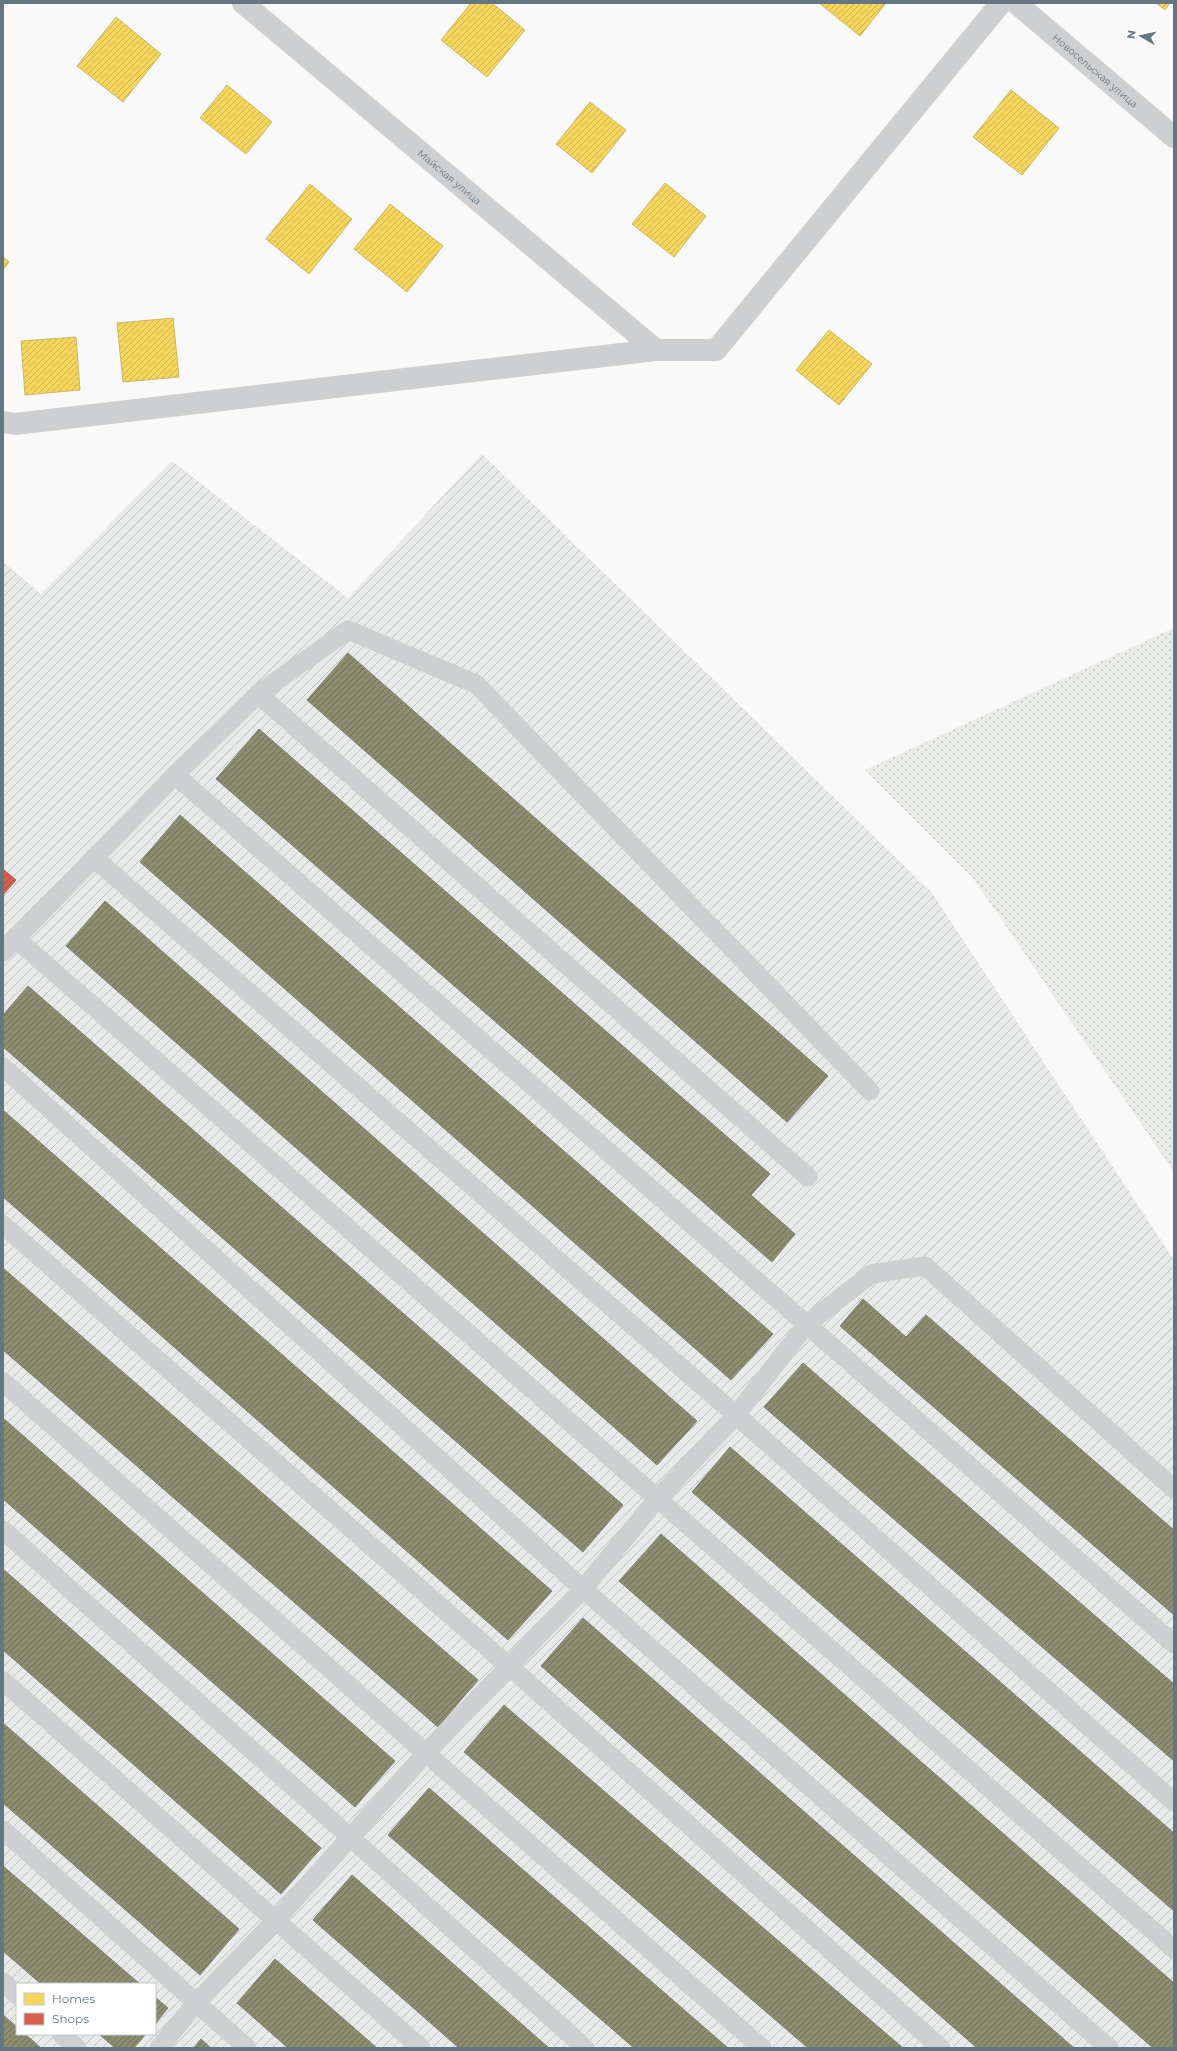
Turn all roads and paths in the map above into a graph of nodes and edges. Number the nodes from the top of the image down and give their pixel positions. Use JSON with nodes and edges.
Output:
{"nodes":[{"id":1,"x":243,"y":3,"type":"edge"},
{"id":2,"x":1001,"y":3,"type":"edge"},
{"id":3,"x":1016,"y":3,"type":"edge"},
{"id":4,"x":1174,"y":137,"type":"edge"},
{"id":5,"x":656,"y":350,"type":"junction"},
{"id":6,"x":3,"y":422,"type":"edge"},
{"id":7,"x":258,"y":694,"type":"junction"},
{"id":8,"x":175,"y":775,"type":"junction"},
{"id":9,"x":94,"y":858,"type":"junction"},
{"id":10,"x":9,"y":945,"type":"edge"},
{"id":11,"x":3,"y":1067,"type":"edge"},
{"id":12,"x":870,"y":1091,"type":"dead end"},
{"id":13,"x":808,"y":1177,"type":"dead end"},
{"id":14,"x":3,"y":1225,"type":"edge"},
{"id":15,"x":807,"y":1324,"type":"junction"},
{"id":16,"x":3,"y":1382,"type":"edge"},
{"id":17,"x":736,"y":1415,"type":"junction"},
{"id":18,"x":1174,"y":1489,"type":"edge"},
{"id":19,"x":658,"y":1498,"type":"junction"},
{"id":20,"x":3,"y":1530,"type":"edge"},
{"id":21,"x":583,"y":1589,"type":"junction"},
{"id":22,"x":1174,"y":1644,"type":"edge"},
{"id":23,"x":510,"y":1667,"type":"junction"},
{"id":24,"x":3,"y":1681,"type":"edge"},
{"id":25,"x":425,"y":1754,"type":"junction"},
{"id":26,"x":1174,"y":1802,"type":"edge"},
{"id":27,"x":3,"y":1830,"type":"edge"},
{"id":28,"x":350,"y":1837,"type":"junction"},
{"id":29,"x":276,"y":1920,"type":"junction"},
{"id":30,"x":1174,"y":1949,"type":"edge"},
{"id":31,"x":3,"y":1982,"type":"edge"},
{"id":32,"x":16,"y":1994,"type":"edge"},
{"id":33,"x":196,"y":2003,"type":"junction"},
{"id":34,"x":62,"y":2035,"type":"edge"},
{"id":35,"x":77,"y":2048,"type":"edge"},
{"id":36,"x":159,"y":2048,"type":"edge"},
{"id":37,"x":247,"y":2048,"type":"edge"},
{"id":38,"x":421,"y":2048,"type":"edge"},
{"id":39,"x":585,"y":2048,"type":"edge"},
{"id":40,"x":762,"y":2048,"type":"edge"},
{"id":41,"x":941,"y":2048,"type":"edge"},
{"id":42,"x":1109,"y":2048,"type":"edge"}],
"edges":[{"from":1,"to":5,"type":"street","name":"Майская улица"},
{"from":2,"to":5,"type":"street"},
{"from":3,"to":4,"type":"street","name":"Новосельская улица"},
{"from":5,"to":6,"type":"street"},
{"from":7,"to":8,"type":"lane"},
{"from":7,"to":12,"type":"lane"},
{"from":7,"to":13,"type":"lane"},
{"from":8,"to":9,"type":"lane"},
{"from":8,"to":15,"type":"lane"},
{"from":9,"to":10,"type":"lane"},
{"from":9,"to":17,"type":"lane"},
{"from":10,"to":19,"type":"lane"},
{"from":11,"to":21,"type":"lane"},
{"from":14,"to":23,"type":"lane"},
{"from":15,"to":17,"type":"lane"},
{"from":15,"to":18,"type":"lane"},
{"from":15,"to":22,"type":"lane"},
{"from":16,"to":25,"type":"lane"},
{"from":17,"to":19,"type":"lane"},
{"from":17,"to":26,"type":"lane"},
{"from":19,"to":21,"type":"lane"},
{"from":19,"to":30,"type":"lane"},
{"from":20,"to":28,"type":"lane"},
{"from":21,"to":23,"type":"lane"},
{"from":21,"to":42,"type":"lane"},
{"from":23,"to":25,"type":"lane"},
{"from":23,"to":41,"type":"lane"},
{"from":24,"to":29,"type":"lane"},
{"from":25,"to":28,"type":"lane"},
{"from":25,"to":40,"type":"lane"},
{"from":27,"to":33,"type":"lane"},
{"from":28,"to":29,"type":"lane"},
{"from":28,"to":39,"type":"lane"},
{"from":29,"to":33,"type":"lane"},
{"from":29,"to":38,"type":"lane"},
{"from":31,"to":32,"type":"lane"},
{"from":33,"to":36,"type":"lane"},
{"from":33,"to":37,"type":"lane"},
{"from":34,"to":35,"type":"lane"}]}
